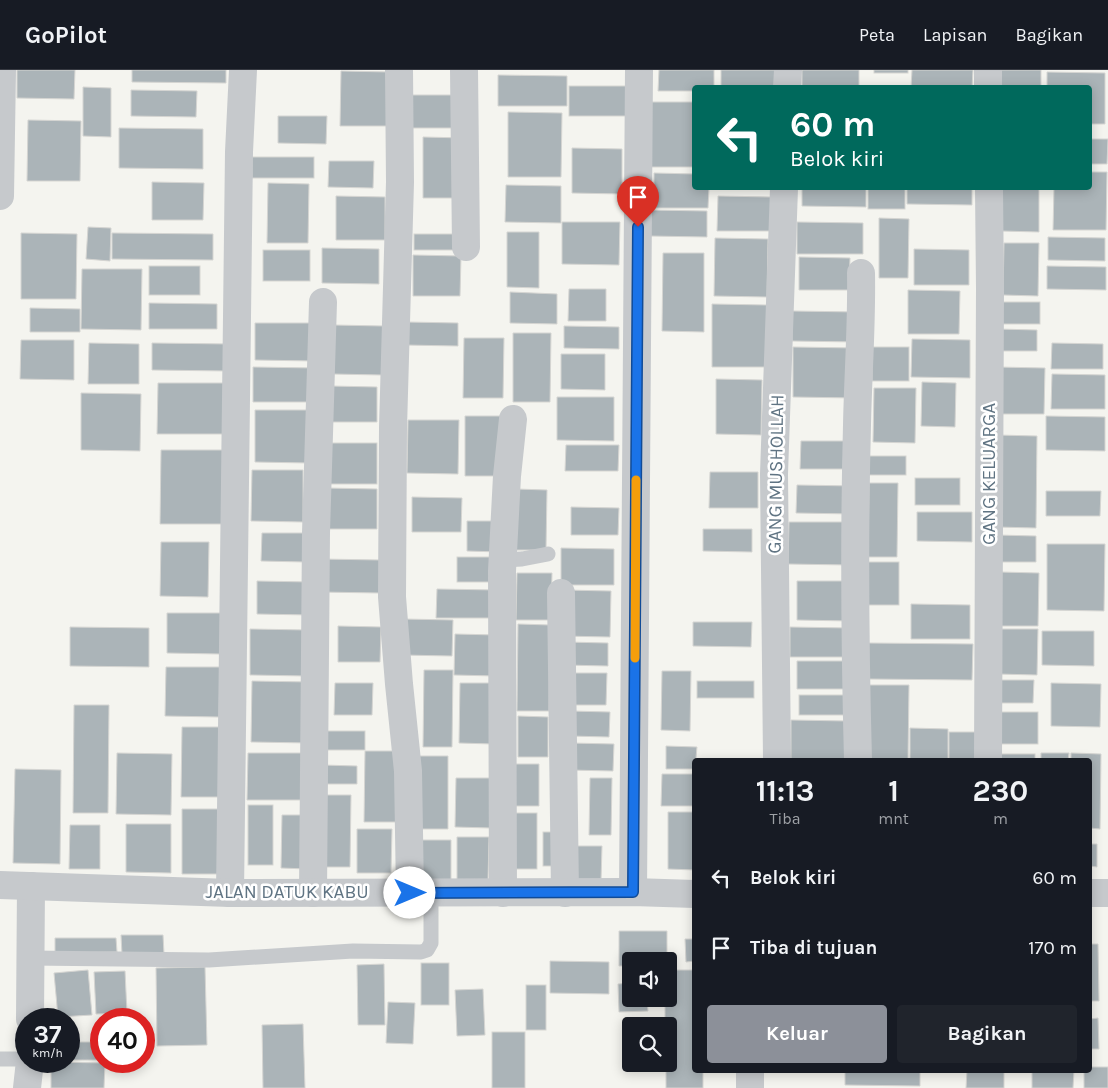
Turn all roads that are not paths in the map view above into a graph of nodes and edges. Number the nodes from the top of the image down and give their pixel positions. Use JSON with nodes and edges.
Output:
{"nodes":[{"id":1,"x":2,"y":70,"type":"edge"},
{"id":2,"x":243,"y":70,"type":"edge"},
{"id":3,"x":399,"y":70,"type":"edge"},
{"id":4,"x":464,"y":70,"type":"edge"},
{"id":5,"x":639,"y":70,"type":"edge"},
{"id":6,"x":788,"y":70,"type":"edge"},
{"id":7,"x":988,"y":70,"type":"edge"},
{"id":8,"x":787,"y":85,"type":"edge"},
{"id":9,"x":988,"y":85,"type":"edge"},
{"id":10,"x":784,"y":190,"type":"edge"},
{"id":11,"x":989,"y":190,"type":"edge"},
{"id":12,"x":0,"y":196,"type":"edge"},
{"id":13,"x":466,"y":247,"type":"dead end"},
{"id":14,"x":861,"y":273,"type":"dead end"},
{"id":15,"x":323,"y":302,"type":"dead end"},
{"id":16,"x":513,"y":419,"type":"dead end"},
{"id":17,"x":548,"y":554,"type":"dead end"},
{"id":18,"x":503,"y":560,"type":"junction"},
{"id":19,"x":560,"y":593,"type":"dead end"},
{"id":20,"x":777,"y":758,"type":"edge"},
{"id":21,"x":858,"y":758,"type":"edge"},
{"id":22,"x":988,"y":758,"type":"edge"},
{"id":23,"x":0,"y":885,"type":"edge"},
{"id":24,"x":31,"y":886,"type":"junction"},
{"id":25,"x":633,"y":892,"type":"junction"},
{"id":26,"x":230,"y":893,"type":"junction"},
{"id":27,"x":313,"y":893,"type":"junction"},
{"id":28,"x":420,"y":893,"type":"junction"},
{"id":29,"x":503,"y":893,"type":"junction"},
{"id":30,"x":565,"y":893,"type":"junction"},
{"id":31,"x":1092,"y":893,"type":"edge"},
{"id":32,"x":1108,"y":893,"type":"edge"},
{"id":33,"x":692,"y":894,"type":"edge"},
{"id":34,"x":29,"y":958,"type":"junction"},
{"id":35,"x":30,"y":1008,"type":"edge"},
{"id":36,"x":0,"y":1059,"type":"edge"},
{"id":37,"x":15,"y":1060,"type":"edge"},
{"id":38,"x":29,"y":1073,"type":"edge"},
{"id":39,"x":750,"y":1073,"type":"edge"},
{"id":40,"x":27,"y":1088,"type":"edge"},
{"id":41,"x":750,"y":1088,"type":"edge"}],
"edges":[{"from":1,"to":12,"type":"street"},
{"from":2,"to":26,"type":"street"},
{"from":3,"to":28,"type":"street"},
{"from":4,"to":13,"type":"street"},
{"from":5,"to":25,"type":"street"},
{"from":6,"to":8,"type":"street"},
{"from":7,"to":9,"type":"street"},
{"from":10,"to":20,"type":"street","name":"GANG MUSHOLLAH"},
{"from":11,"to":22,"type":"street","name":"GANG KELUARGA"},
{"from":14,"to":21,"type":"street"},
{"from":15,"to":27,"type":"street"},
{"from":16,"to":18,"type":"street"},
{"from":17,"to":18,"type":"lane"},
{"from":18,"to":29,"type":"street"},
{"from":19,"to":30,"type":"street"},
{"from":23,"to":24,"type":"street","name":"JALAN DATUK KABU"},
{"from":24,"to":26,"type":"street","name":"JALAN DATUK KABU"},
{"from":24,"to":34,"type":"street"},
{"from":25,"to":30,"type":"street","name":"JALAN DATUK KABU"},
{"from":25,"to":33,"type":"street","name":"JALAN DATUK KABU"},
{"from":26,"to":27,"type":"street","name":"JALAN DATUK KABU"},
{"from":27,"to":28,"type":"street","name":"JALAN DATUK KABU"},
{"from":28,"to":29,"type":"street","name":"JALAN DATUK KABU"},
{"from":28,"to":34,"type":"lane"},
{"from":29,"to":30,"type":"street","name":"JALAN DATUK KABU"},
{"from":31,"to":32,"type":"street"},
{"from":34,"to":35,"type":"street"},
{"from":36,"to":37,"type":"lane"},
{"from":38,"to":40,"type":"street"},
{"from":39,"to":41,"type":"street"}]}
